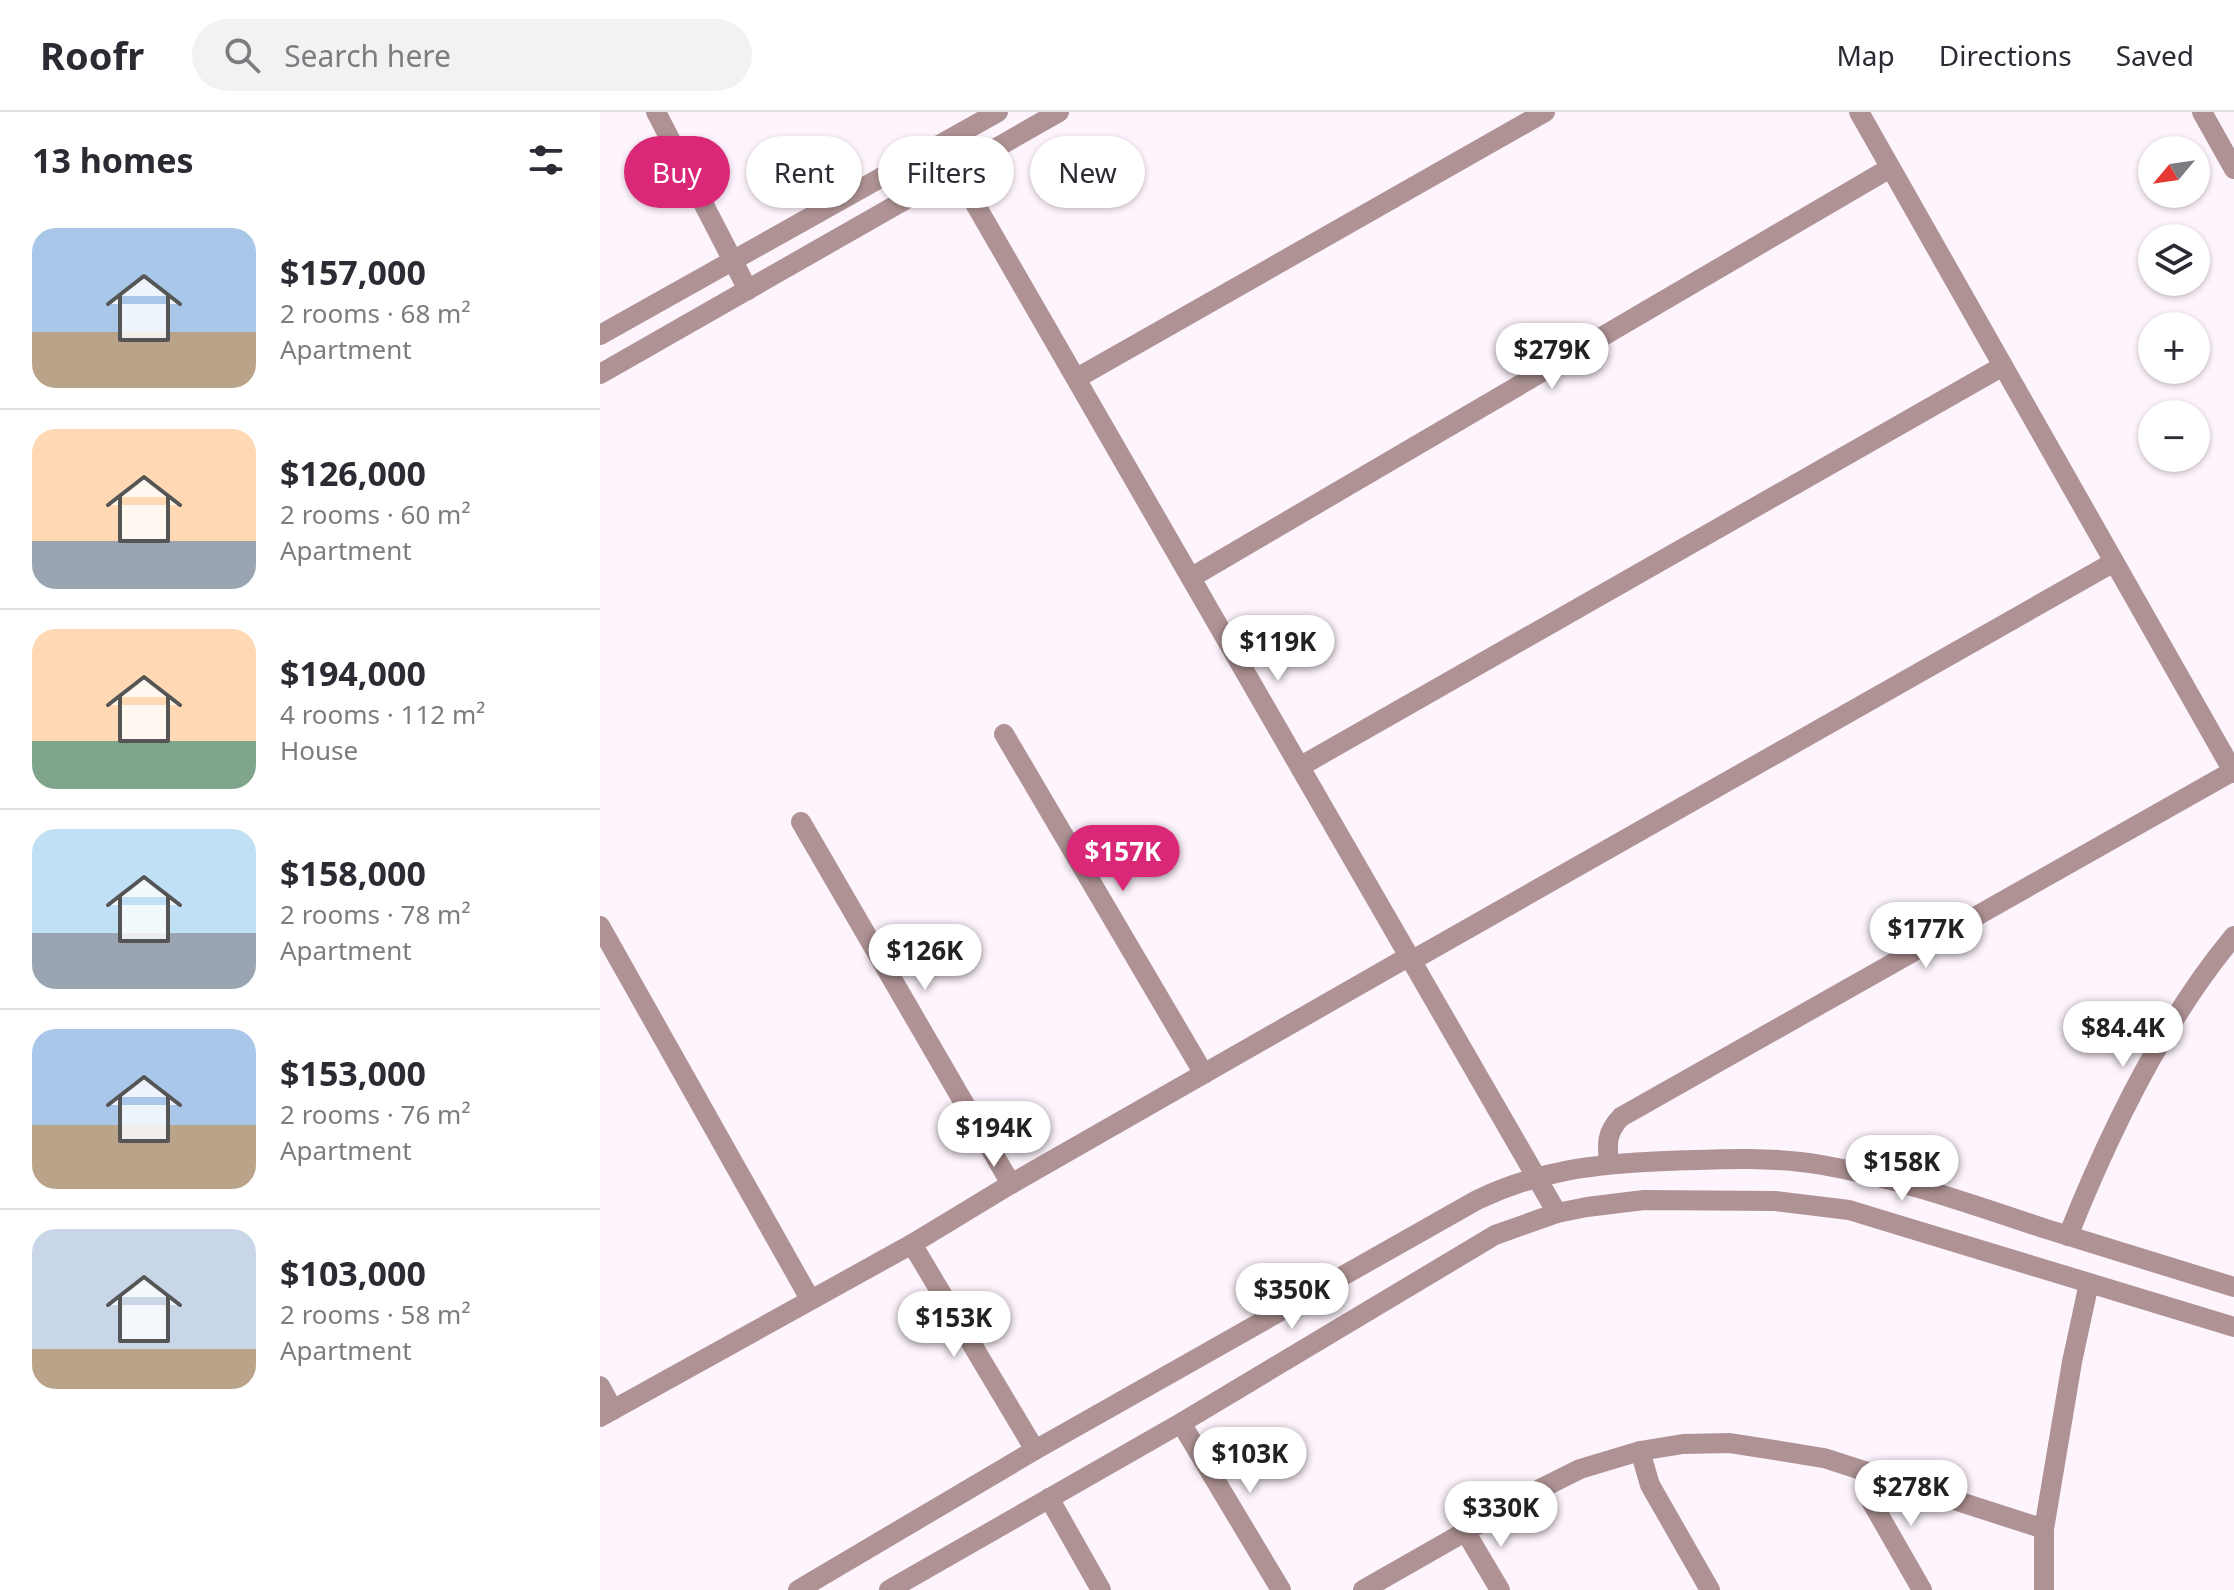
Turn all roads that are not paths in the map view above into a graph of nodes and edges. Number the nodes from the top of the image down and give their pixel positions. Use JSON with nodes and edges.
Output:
{"nodes":[{"id":1,"x":656,"y":112,"type":"edge"},
{"id":2,"x":998,"y":112,"type":"edge"},
{"id":3,"x":1059,"y":112,"type":"edge"},
{"id":4,"x":1545,"y":112,"type":"edge"},
{"id":5,"x":1859,"y":112,"type":"edge"},
{"id":6,"x":2202,"y":112,"type":"edge"},
{"id":7,"x":957,"y":136,"type":"edge"},
{"id":8,"x":1014,"y":138,"type":"edge"},
{"id":9,"x":1890,"y":168,"type":"junction"},
{"id":10,"x":2234,"y":169,"type":"edge"},
{"id":11,"x":878,"y":181,"type":"edge"},
{"id":12,"x":891,"y":208,"type":"edge"},
{"id":13,"x":978,"y":208,"type":"edge"},
{"id":14,"x":732,"y":263,"type":"junction"},
{"id":15,"x":748,"y":290,"type":"junction"},
{"id":16,"x":600,"y":335,"type":"edge"},
{"id":17,"x":2003,"y":366,"type":"junction"},
{"id":18,"x":600,"y":374,"type":"edge"},
{"id":19,"x":1077,"y":378,"type":"junction"},
{"id":20,"x":2114,"y":562,"type":"junction"},
{"id":21,"x":1192,"y":577,"type":"junction"},
{"id":22,"x":1004,"y":734,"type":"dead end"},
{"id":23,"x":1301,"y":766,"type":"junction"},
{"id":24,"x":2233,"y":772,"type":"edge"},
{"id":25,"x":801,"y":822,"type":"dead end"},
{"id":26,"x":600,"y":926,"type":"edge"},
{"id":27,"x":2234,"y":936,"type":"edge"},
{"id":28,"x":1410,"y":959,"type":"junction"},
{"id":29,"x":1204,"y":1074,"type":"junction"},
{"id":30,"x":1609,"y":1164,"type":"junction"},
{"id":31,"x":1537,"y":1176,"type":"junction"},
{"id":32,"x":1011,"y":1184,"type":"junction"},
{"id":33,"x":1557,"y":1213,"type":"junction"},
{"id":34,"x":2068,"y":1236,"type":"junction"},
{"id":35,"x":912,"y":1244,"type":"junction"},
{"id":36,"x":2089,"y":1283,"type":"junction"},
{"id":37,"x":2234,"y":1287,"type":"edge"},
{"id":38,"x":810,"y":1299,"type":"junction"},
{"id":39,"x":2234,"y":1327,"type":"edge"},
{"id":40,"x":600,"y":1386,"type":"edge"},
{"id":41,"x":607,"y":1414,"type":"edge"},
{"id":42,"x":1181,"y":1423,"type":"junction"},
{"id":43,"x":1035,"y":1450,"type":"junction"},
{"id":44,"x":1640,"y":1451,"type":"junction"},
{"id":45,"x":1873,"y":1472,"type":"junction"},
{"id":46,"x":1049,"y":1498,"type":"junction"},
{"id":47,"x":2044,"y":1529,"type":"junction"},
{"id":48,"x":1465,"y":1531,"type":"junction"},
{"id":49,"x":798,"y":1590,"type":"edge"},
{"id":50,"x":889,"y":1590,"type":"edge"},
{"id":51,"x":1101,"y":1590,"type":"edge"},
{"id":52,"x":1281,"y":1590,"type":"edge"},
{"id":53,"x":1363,"y":1590,"type":"edge"},
{"id":54,"x":1500,"y":1590,"type":"edge"},
{"id":55,"x":1710,"y":1590,"type":"edge"},
{"id":56,"x":1922,"y":1590,"type":"edge"},
{"id":57,"x":2044,"y":1590,"type":"edge"}],
"edges":[{"from":1,"to":14,"type":"street"},
{"from":2,"to":7,"type":"street"},
{"from":3,"to":8,"type":"street"},
{"from":4,"to":19,"type":"street"},
{"from":5,"to":9,"type":"street"},
{"from":6,"to":10,"type":"street"},
{"from":9,"to":17,"type":"street"},
{"from":9,"to":21,"type":"street"},
{"from":11,"to":14,"type":"street"},
{"from":12,"to":15,"type":"street"},
{"from":13,"to":19,"type":"street"},
{"from":14,"to":15,"type":"street"},
{"from":14,"to":16,"type":"street"},
{"from":15,"to":18,"type":"street"},
{"from":17,"to":20,"type":"street"},
{"from":17,"to":23,"type":"street"},
{"from":19,"to":21,"type":"street"},
{"from":20,"to":24,"type":"street"},
{"from":20,"to":28,"type":"street"},
{"from":21,"to":23,"type":"street"},
{"from":22,"to":29,"type":"street"},
{"from":23,"to":28,"type":"street"},
{"from":24,"to":30,"type":"street"},
{"from":25,"to":32,"type":"street"},
{"from":26,"to":38,"type":"street"},
{"from":27,"to":34,"type":"street"},
{"from":28,"to":29,"type":"street"},
{"from":28,"to":31,"type":"street"},
{"from":29,"to":32,"type":"street"},
{"from":30,"to":31,"type":"street"},
{"from":30,"to":34,"type":"street"},
{"from":31,"to":33,"type":"street"},
{"from":31,"to":43,"type":"street"},
{"from":32,"to":35,"type":"street"},
{"from":33,"to":36,"type":"street"},
{"from":33,"to":42,"type":"street"},
{"from":34,"to":37,"type":"street"},
{"from":35,"to":38,"type":"street"},
{"from":35,"to":43,"type":"street"},
{"from":36,"to":39,"type":"street"},
{"from":36,"to":47,"type":"street"},
{"from":38,"to":41,"type":"street"},
{"from":40,"to":41,"type":"street"},
{"from":42,"to":46,"type":"street"},
{"from":42,"to":52,"type":"street"},
{"from":43,"to":49,"type":"street"},
{"from":44,"to":45,"type":"street"},
{"from":44,"to":48,"type":"street"},
{"from":44,"to":55,"type":"street"},
{"from":45,"to":47,"type":"street"},
{"from":45,"to":56,"type":"street"},
{"from":46,"to":50,"type":"street"},
{"from":46,"to":51,"type":"street"},
{"from":47,"to":57,"type":"street"},
{"from":48,"to":53,"type":"street"},
{"from":48,"to":54,"type":"street"}]}
